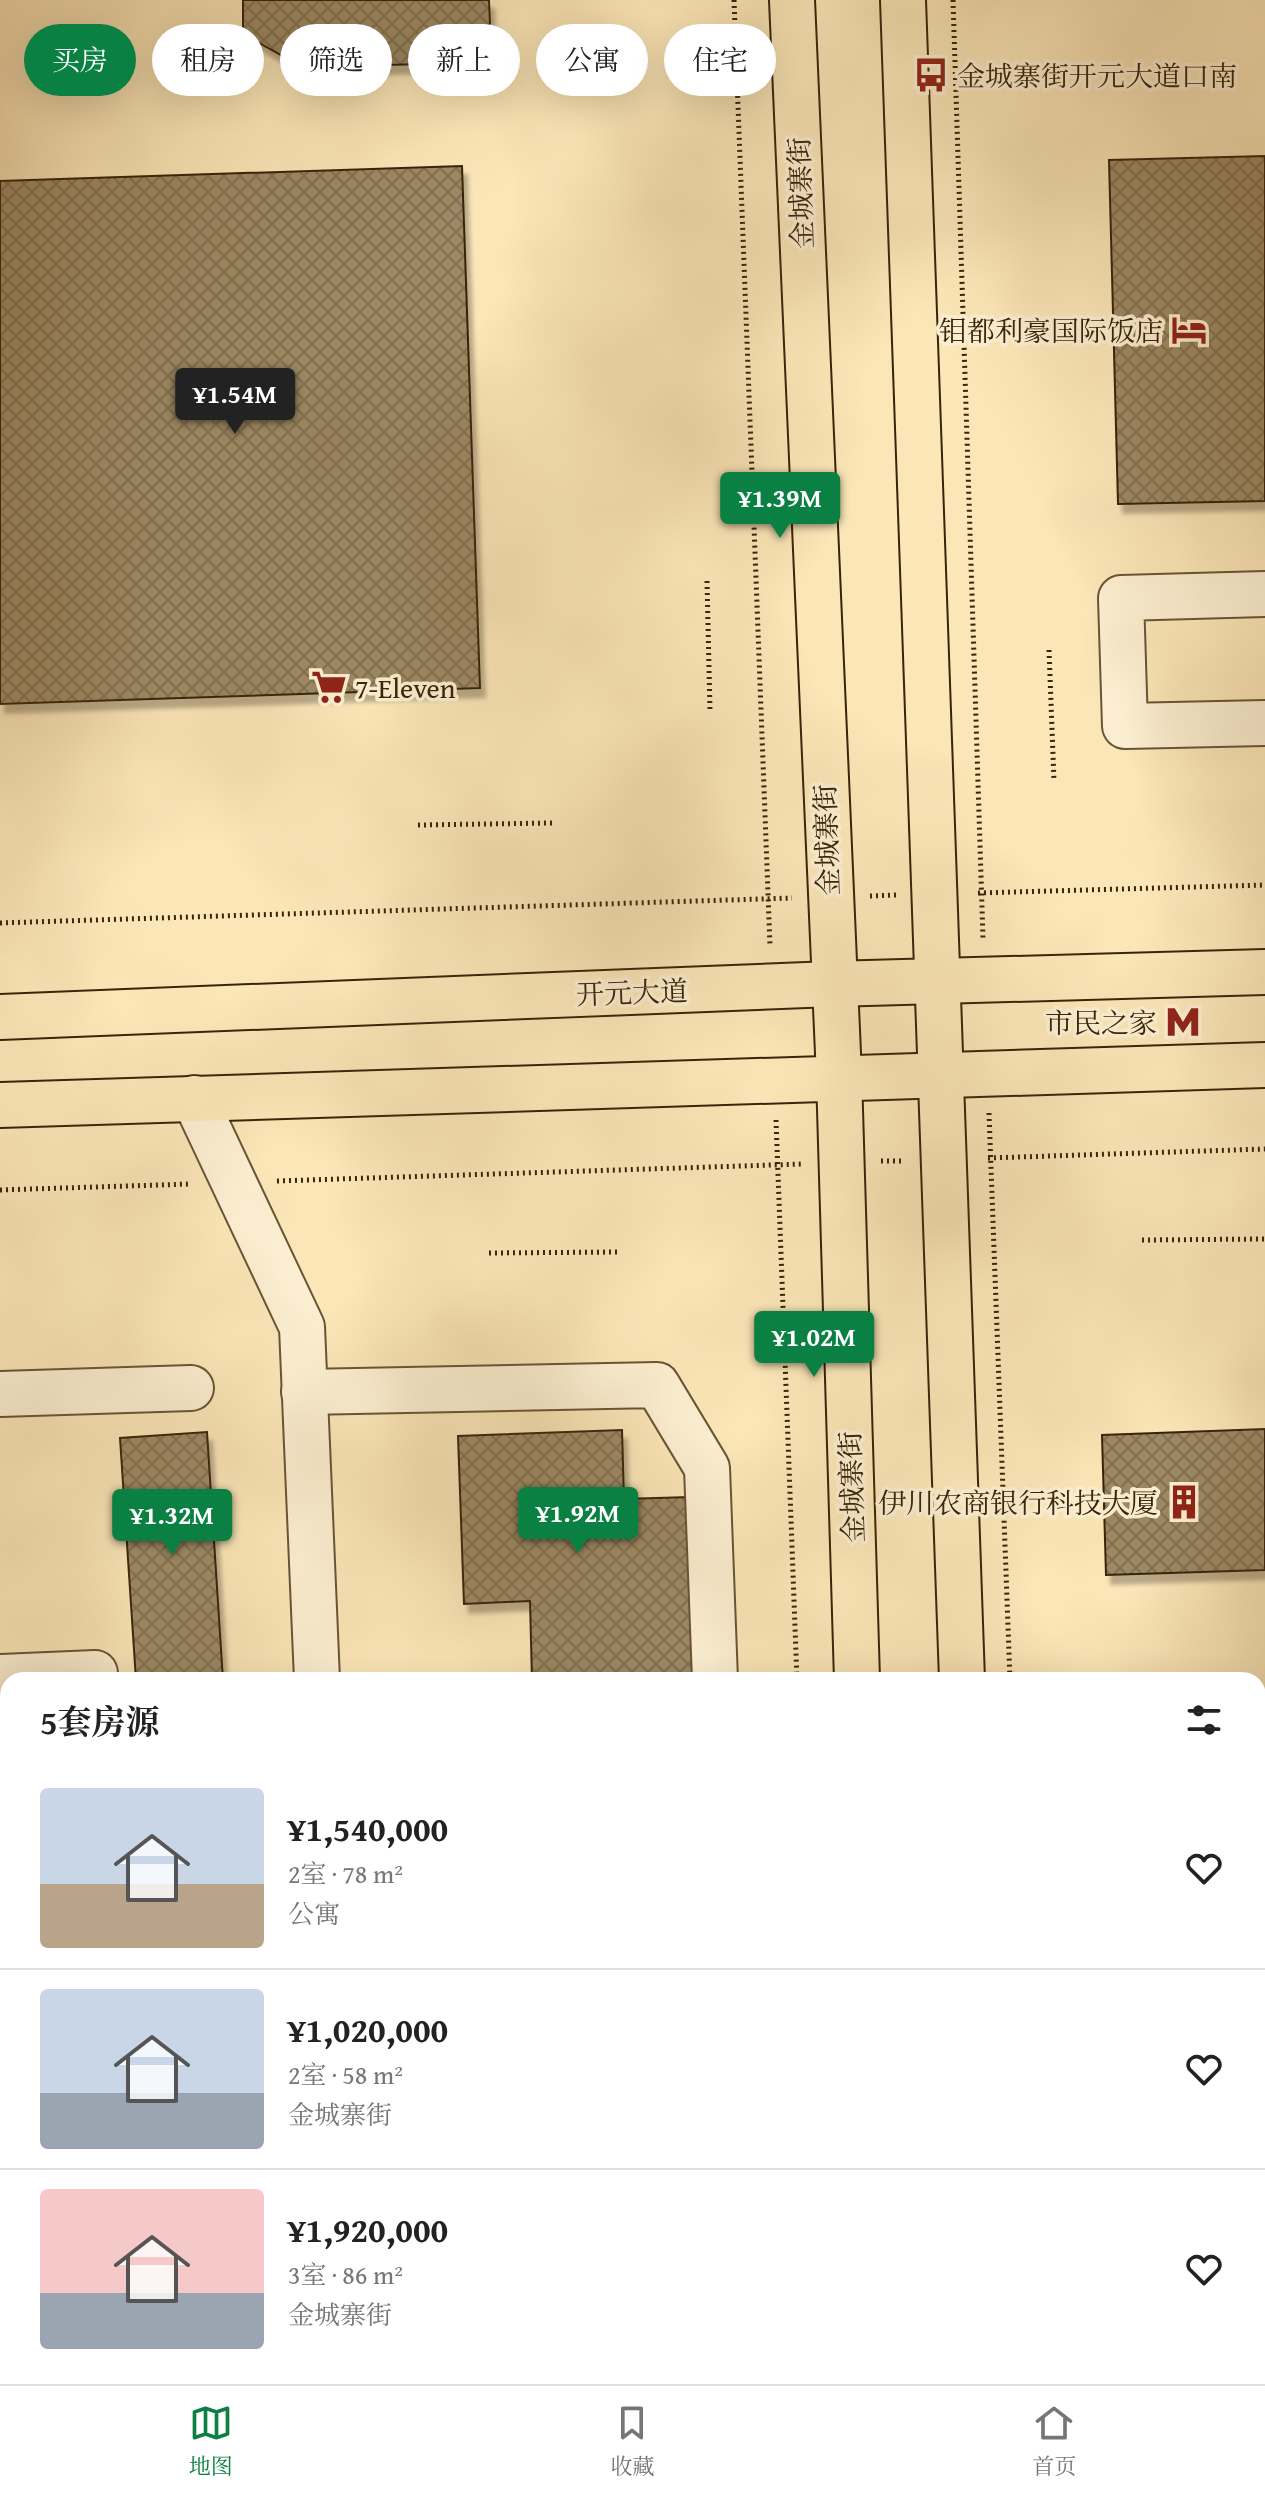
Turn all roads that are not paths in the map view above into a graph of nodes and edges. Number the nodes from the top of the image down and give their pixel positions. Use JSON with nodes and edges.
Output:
{"nodes":[{"id":1,"x":792,"y":0,"type":"edge"},
{"id":2,"x":903,"y":0,"type":"edge"},
{"id":3,"x":1265,"y":594,"type":"edge"},
{"id":4,"x":1265,"y":723,"type":"edge"},
{"id":5,"x":1265,"y":972,"type":"edge"},
{"id":6,"x":938,"y":981,"type":"junction"},
{"id":7,"x":832,"y":984,"type":"junction"},
{"id":8,"x":0,"y":1017,"type":"edge"},
{"id":9,"x":1265,"y":1065,"type":"edge"},
{"id":10,"x":942,"y":1074,"type":"junction"},
{"id":11,"x":839,"y":1076,"type":"junction"},
{"id":12,"x":194,"y":1098,"type":"junction"},
{"id":13,"x":0,"y":1105,"type":"edge"},
{"id":14,"x":191,"y":1388,"type":"dead end"},
{"id":15,"x":304,"y":1392,"type":"junction"},
{"id":16,"x":0,"y":1394,"type":"edge"},
{"id":17,"x":317,"y":1672,"type":"edge"},
{"id":18,"x":715,"y":1672,"type":"edge"},
{"id":19,"x":857,"y":1672,"type":"edge"},
{"id":20,"x":962,"y":1672,"type":"edge"}],
"edges":[{"from":1,"to":7,"type":"main road","name":"金城寨街"},
{"from":2,"to":6,"type":"main road"},
{"from":3,"to":4,"type":"lane"},
{"from":5,"to":6,"type":"main road","name":"开元大道"},
{"from":6,"to":7,"type":"main road","name":"开元大道"},
{"from":6,"to":10,"type":"main road"},
{"from":7,"to":8,"type":"main road","name":"开元大道"},
{"from":7,"to":11,"type":"main road","name":"金城寨街"},
{"from":9,"to":10,"type":"main road"},
{"from":10,"to":11,"type":"main road"},
{"from":10,"to":20,"type":"main road"},
{"from":11,"to":12,"type":"main road"},
{"from":11,"to":19,"type":"main road","name":"金城寨街"},
{"from":12,"to":13,"type":"main road"},
{"from":12,"to":15,"type":"lane"},
{"from":14,"to":16,"type":"lane"},
{"from":15,"to":17,"type":"lane"},
{"from":15,"to":18,"type":"lane"}]}
